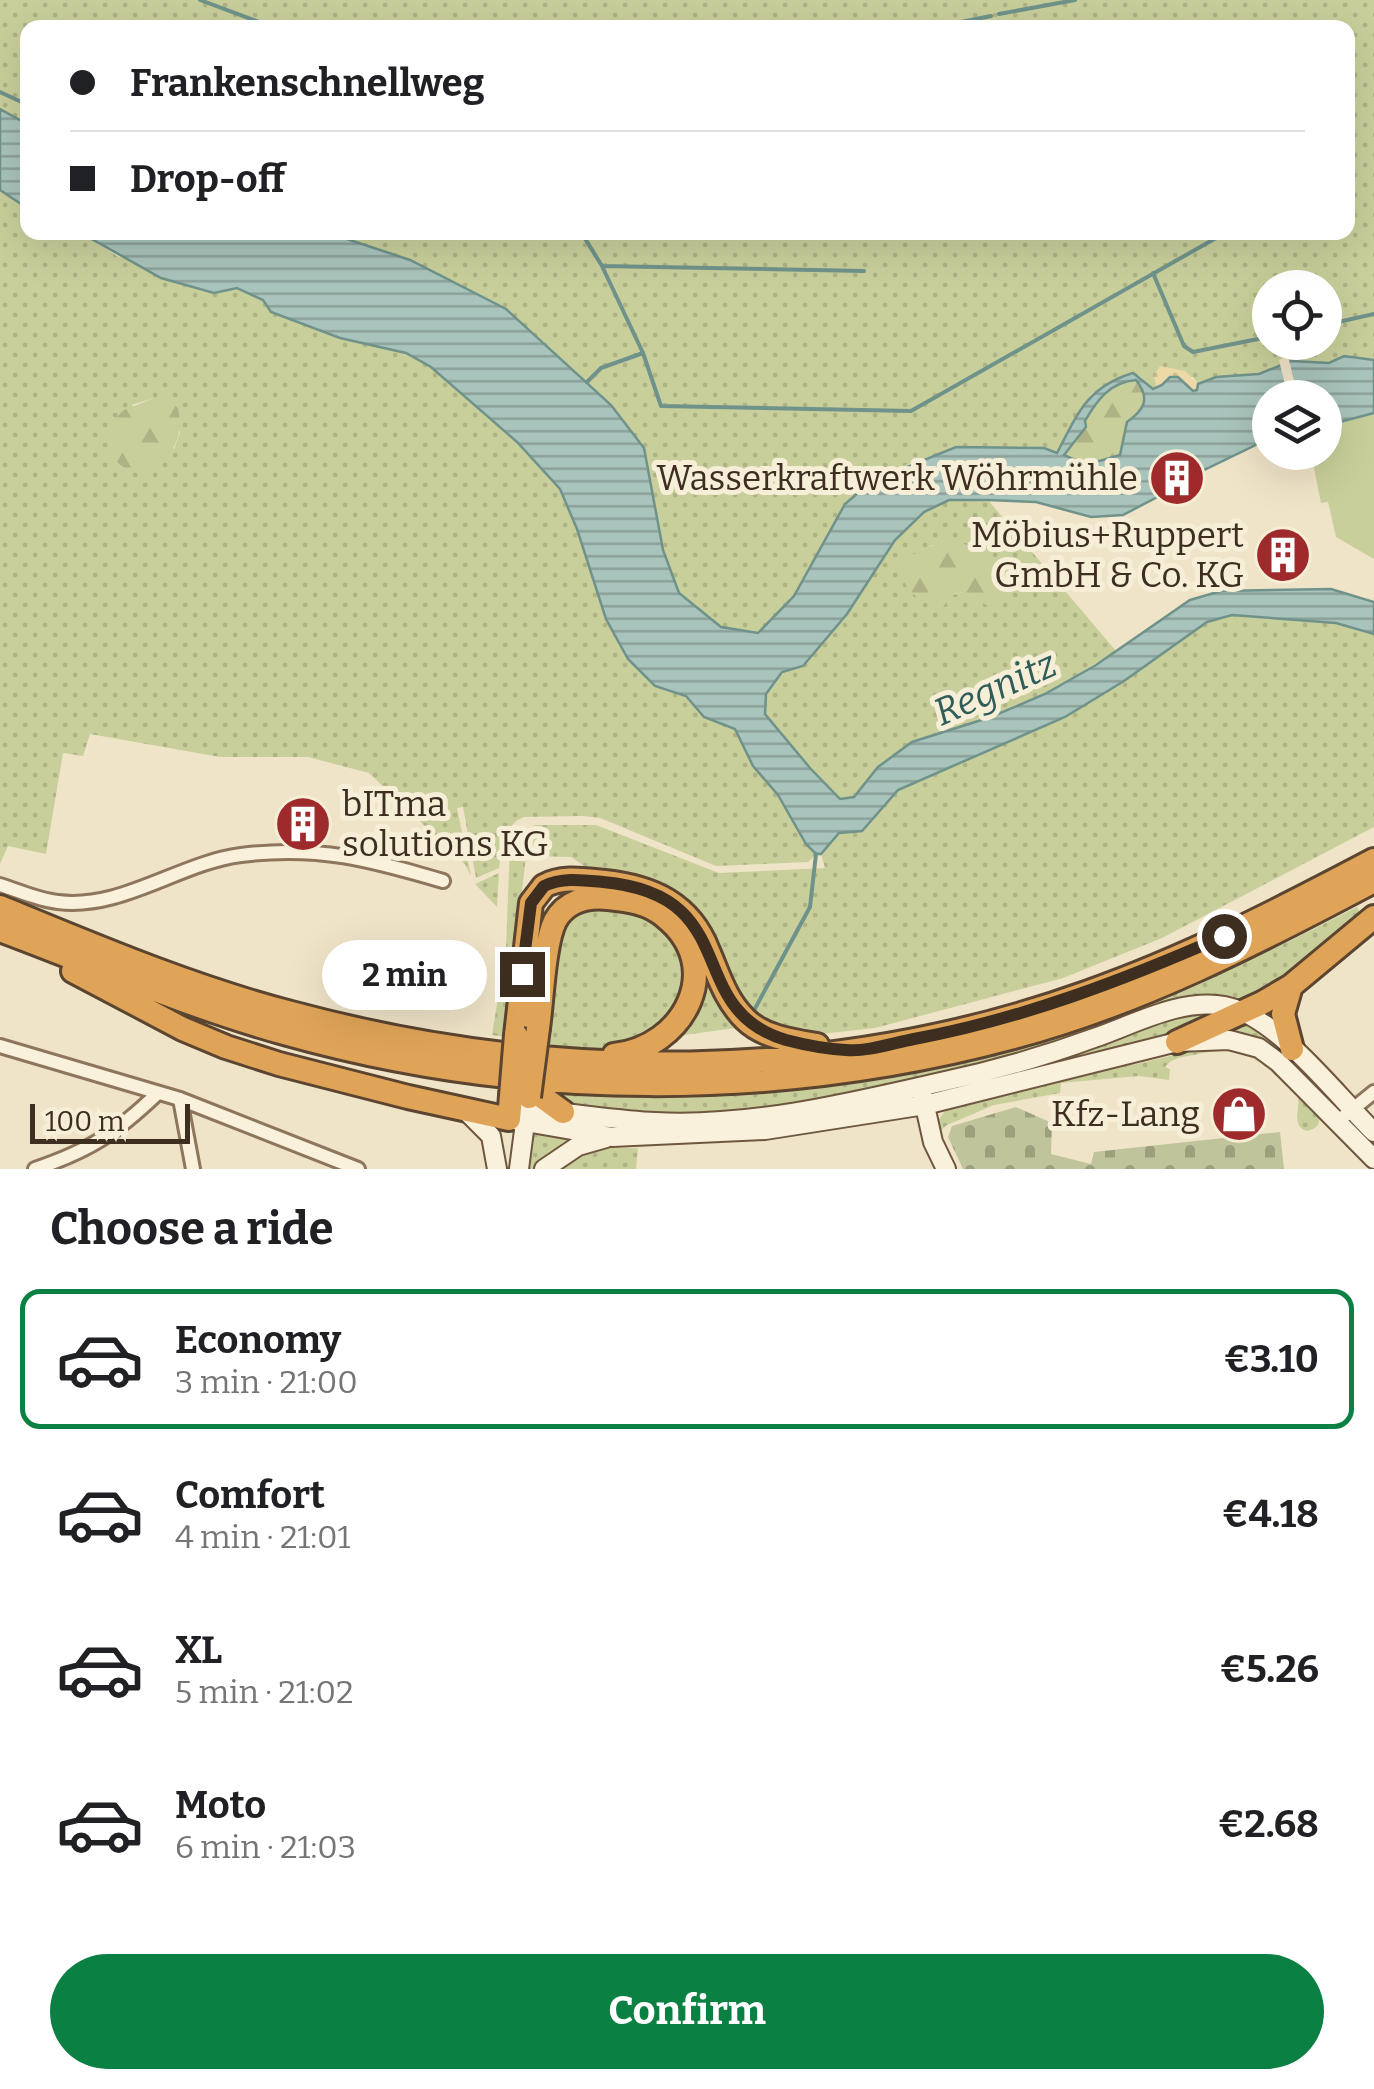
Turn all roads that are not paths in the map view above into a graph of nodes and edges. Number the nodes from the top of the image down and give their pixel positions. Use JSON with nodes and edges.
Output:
{"nodes":[{"id":1,"x":1374,"y":860,"type":"edge"},
{"id":2,"x":443,"y":880,"type":"dead end"},
{"id":3,"x":1374,"y":881,"type":"edge"},
{"id":4,"x":0,"y":884,"type":"edge"},
{"id":5,"x":0,"y":907,"type":"edge"},
{"id":6,"x":1374,"y":917,"type":"edge"},
{"id":7,"x":0,"y":930,"type":"edge"},
{"id":8,"x":1291,"y":986,"type":"junction"},
{"id":9,"x":1244,"y":1012,"type":"junction"},
{"id":10,"x":527,"y":1031,"type":"junction"},
{"id":11,"x":1177,"y":1042,"type":"junction"},
{"id":12,"x":0,"y":1046,"type":"edge"},
{"id":13,"x":1292,"y":1049,"type":"junction"},
{"id":14,"x":850,"y":1051,"type":"junction"},
{"id":15,"x":539,"y":1062,"type":"junction"},
{"id":16,"x":1374,"y":1092,"type":"edge"},
{"id":17,"x":158,"y":1094,"type":"junction"},
{"id":18,"x":923,"y":1096,"type":"junction"},
{"id":19,"x":180,"y":1099,"type":"junction"},
{"id":20,"x":524,"y":1107,"type":"junction"},
{"id":21,"x":465,"y":1110,"type":"junction"},
{"id":22,"x":563,"y":1112,"type":"joint"},
{"id":23,"x":1344,"y":1116,"type":"junction"},
{"id":24,"x":1374,"y":1132,"type":"edge"},
{"id":25,"x":612,"y":1137,"type":"junction"},
{"id":26,"x":1374,"y":1160,"type":"edge"},
{"id":27,"x":36,"y":1169,"type":"edge"},
{"id":28,"x":193,"y":1169,"type":"edge"},
{"id":29,"x":358,"y":1169,"type":"edge"},
{"id":30,"x":499,"y":1169,"type":"edge"},
{"id":31,"x":519,"y":1169,"type":"edge"},
{"id":32,"x":544,"y":1169,"type":"edge"},
{"id":33,"x":946,"y":1169,"type":"edge"}],
"edges":[{"from":1,"to":14,"type":"highway"},
{"from":2,"to":4,"type":"street"},
{"from":3,"to":7,"type":"highway"},
{"from":5,"to":15,"type":"highway"},
{"from":6,"to":8,"type":"highway"},
{"from":7,"to":21,"type":"highway"},
{"from":8,"to":9,"type":"highway"},
{"from":8,"to":13,"type":"highway"},
{"from":9,"to":11,"type":"highway"},
{"from":9,"to":13,"type":"main road"},
{"from":9,"to":18,"type":"main road"},
{"from":10,"to":14,"type":"highway"},
{"from":10,"to":15,"type":"highway","bridge":true},
{"from":10,"to":15,"type":"highway"},
{"from":10,"to":20,"type":"highway","bridge":true},
{"from":11,"to":18,"type":"main road"},
{"from":11,"to":23,"type":"main road"},
{"from":12,"to":17,"type":"street"},
{"from":13,"to":23,"type":"main road"},
{"from":14,"to":15,"type":"highway"},
{"from":15,"to":20,"type":"highway","bridge":true},
{"from":16,"to":23,"type":"street"},
{"from":17,"to":19,"type":"street"},
{"from":17,"to":27,"type":"street"},
{"from":18,"to":22,"type":"main road"},
{"from":18,"to":25,"type":"main road"},
{"from":18,"to":33,"type":"main road"},
{"from":19,"to":28,"type":"street"},
{"from":19,"to":29,"type":"street"},
{"from":20,"to":21,"type":"highway"},
{"from":20,"to":22,"type":"highway"},
{"from":20,"to":25,"type":"main road"},
{"from":20,"to":30,"type":"main road"},
{"from":20,"to":31,"type":"main road"},
{"from":21,"to":30,"type":"main road"},
{"from":23,"to":24,"type":"main road"},
{"from":23,"to":26,"type":"main road"},
{"from":25,"to":32,"type":"main road"}]}
